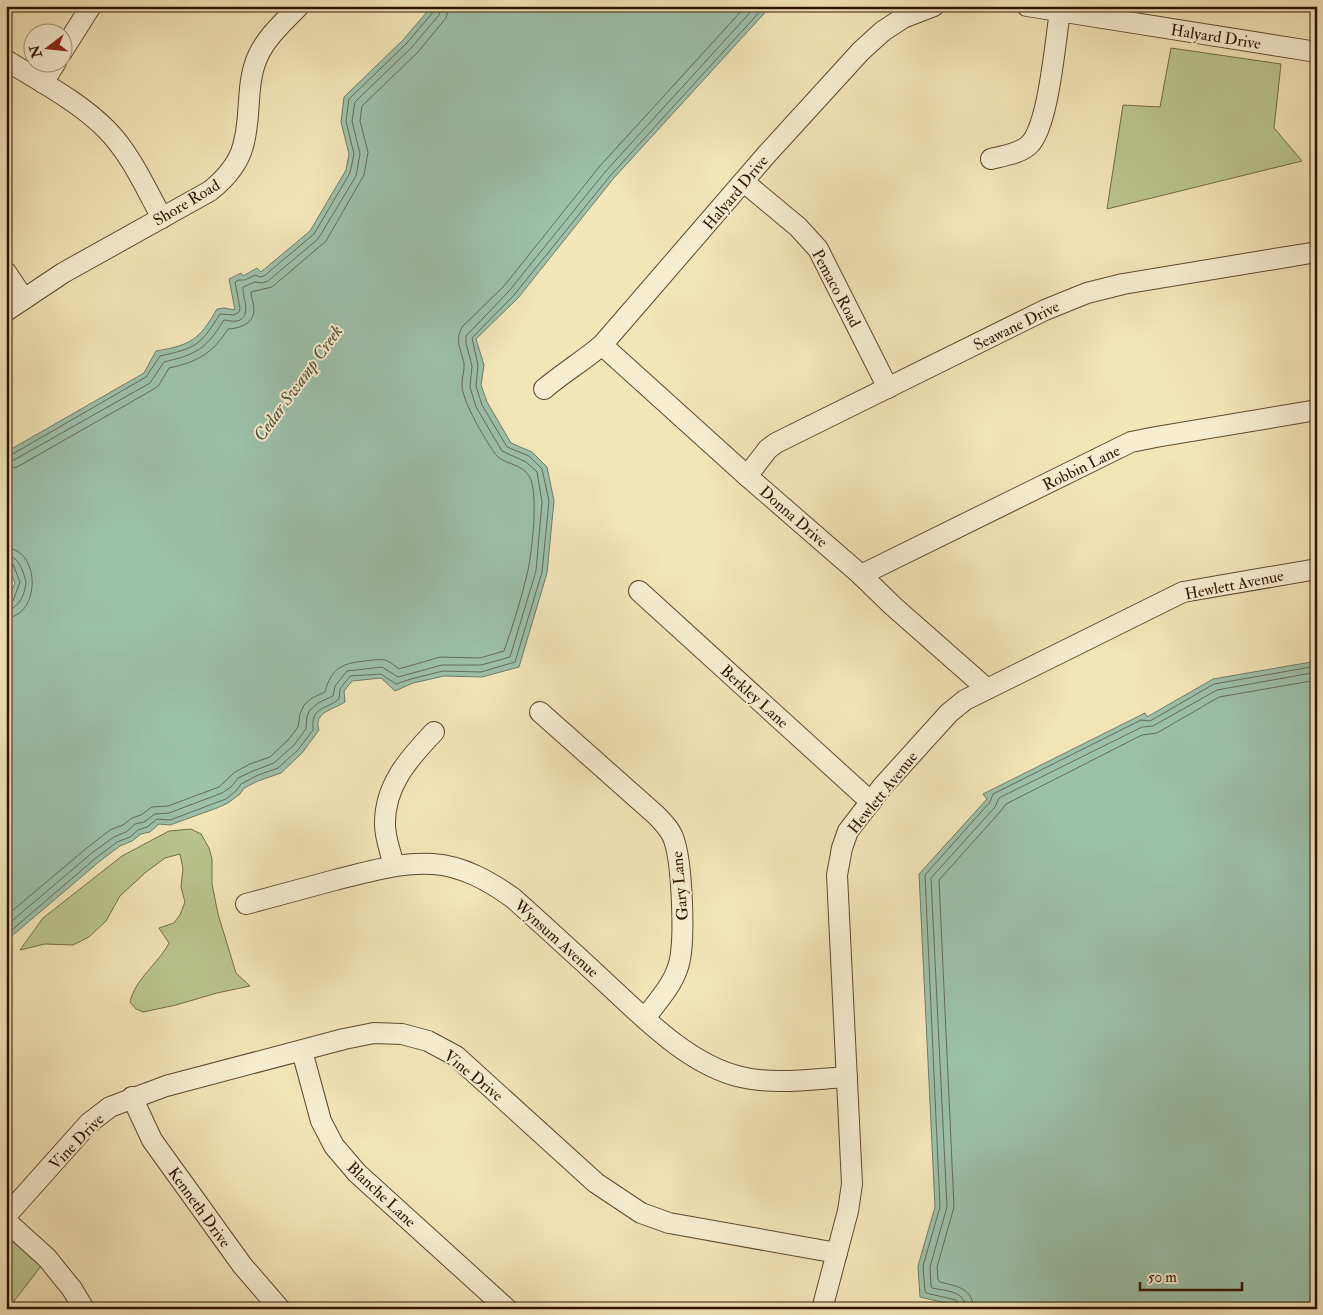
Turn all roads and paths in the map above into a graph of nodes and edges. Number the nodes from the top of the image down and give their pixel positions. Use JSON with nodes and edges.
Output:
{"nodes":[{"id":1,"x":92,"y":6,"type":"edge"},
{"id":2,"x":300,"y":6,"type":"edge"},
{"id":3,"x":934,"y":6,"type":"edge"},
{"id":4,"x":1027,"y":6,"type":"edge"},
{"id":5,"x":1060,"y":12,"type":"junction"},
{"id":6,"x":72,"y":37,"type":"edge"},
{"id":7,"x":1317,"y":52,"type":"edge"},
{"id":8,"x":6,"y":60,"type":"edge"},
{"id":9,"x":50,"y":72,"type":"edge"},
{"id":10,"x":43,"y":83,"type":"junction"},
{"id":11,"x":991,"y":159,"type":"dead end"},
{"id":12,"x":744,"y":182,"type":"junction"},
{"id":13,"x":162,"y":218,"type":"junction"},
{"id":14,"x":1317,"y":252,"type":"edge"},
{"id":15,"x":6,"y":272,"type":"edge"},
{"id":16,"x":24,"y":299,"type":"junction"},
{"id":17,"x":6,"y":311,"type":"edge"},
{"id":18,"x":602,"y":345,"type":"junction"},
{"id":19,"x":888,"y":388,"type":"junction"},
{"id":20,"x":544,"y":389,"type":"dead end"},
{"id":21,"x":1317,"y":410,"type":"edge"},
{"id":22,"x":747,"y":476,"type":"junction"},
{"id":23,"x":1317,"y":569,"type":"edge"},
{"id":24,"x":862,"y":575,"type":"junction"},
{"id":25,"x":639,"y":591,"type":"dead end"},
{"id":26,"x":986,"y":688,"type":"junction"},
{"id":27,"x":540,"y":712,"type":"dead end"},
{"id":28,"x":434,"y":732,"type":"dead end"},
{"id":29,"x":871,"y":802,"type":"junction"},
{"id":30,"x":394,"y":866,"type":"junction"},
{"id":31,"x":246,"y":904,"type":"dead end"},
{"id":32,"x":645,"y":1018,"type":"junction"},
{"id":33,"x":302,"y":1051,"type":"junction"},
{"id":34,"x":847,"y":1077,"type":"junction"},
{"id":35,"x":132,"y":1097,"type":"junction"},
{"id":36,"x":6,"y":1216,"type":"edge"},
{"id":37,"x":6,"y":1221,"type":"edge"},
{"id":38,"x":837,"y":1252,"type":"junction"},
{"id":39,"x":84,"y":1309,"type":"edge"},
{"id":40,"x":280,"y":1309,"type":"edge"},
{"id":41,"x":507,"y":1309,"type":"edge"},
{"id":42,"x":822,"y":1309,"type":"edge"}],
"edges":[{"from":1,"to":6,"type":"street"},
{"from":2,"to":13,"type":"street","name":"Shore Road"},
{"from":3,"to":12,"type":"street","name":"Halyard Drive"},
{"from":4,"to":5,"type":"street","name":"Halyard Drive"},
{"from":5,"to":7,"type":"street","name":"Halyard Drive"},
{"from":5,"to":11,"type":"street"},
{"from":8,"to":10,"type":"street"},
{"from":9,"to":10,"type":"street"},
{"from":10,"to":13,"type":"street"},
{"from":12,"to":18,"type":"street","name":"Halyard Drive"},
{"from":12,"to":19,"type":"street","name":"Pemaco Road"},
{"from":13,"to":16,"type":"street","name":"Shore Road"},
{"from":14,"to":19,"type":"street","name":"Seawane Drive"},
{"from":15,"to":16,"type":"street"},
{"from":16,"to":17,"type":"street","name":"Shore Road"},
{"from":18,"to":20,"type":"street","name":"Halyard Drive"},
{"from":18,"to":22,"type":"street","name":"Donna Drive"},
{"from":19,"to":22,"type":"street","name":"Seawane Drive"},
{"from":21,"to":24,"type":"street","name":"Robbin Lane"},
{"from":22,"to":24,"type":"street","name":"Donna Drive"},
{"from":23,"to":26,"type":"street","name":"Hewlett Avenue"},
{"from":24,"to":26,"type":"street","name":"Donna Drive"},
{"from":25,"to":29,"type":"street","name":"Berkley Lane"},
{"from":26,"to":29,"type":"street","name":"Hewlett Avenue"},
{"from":27,"to":32,"type":"street","name":"Gary Lane"},
{"from":28,"to":30,"type":"street"},
{"from":29,"to":34,"type":"street","name":"Hewlett Avenue"},
{"from":30,"to":31,"type":"street","name":"Wynsum Avenue"},
{"from":30,"to":32,"type":"street","name":"Wynsum Avenue"},
{"from":32,"to":34,"type":"street","name":"Wynsum Avenue"},
{"from":33,"to":35,"type":"street","name":"Vine Drive"},
{"from":33,"to":38,"type":"street","name":"Vine Drive"},
{"from":33,"to":41,"type":"street","name":"Blanche Lane"},
{"from":34,"to":38,"type":"street","name":"Hewlett Avenue"},
{"from":35,"to":36,"type":"street","name":"Vine Drive"},
{"from":35,"to":40,"type":"street","name":"Kenneth Drive"},
{"from":37,"to":39,"type":"street"},
{"from":38,"to":42,"type":"street","name":"Hewlett Avenue"}]}
